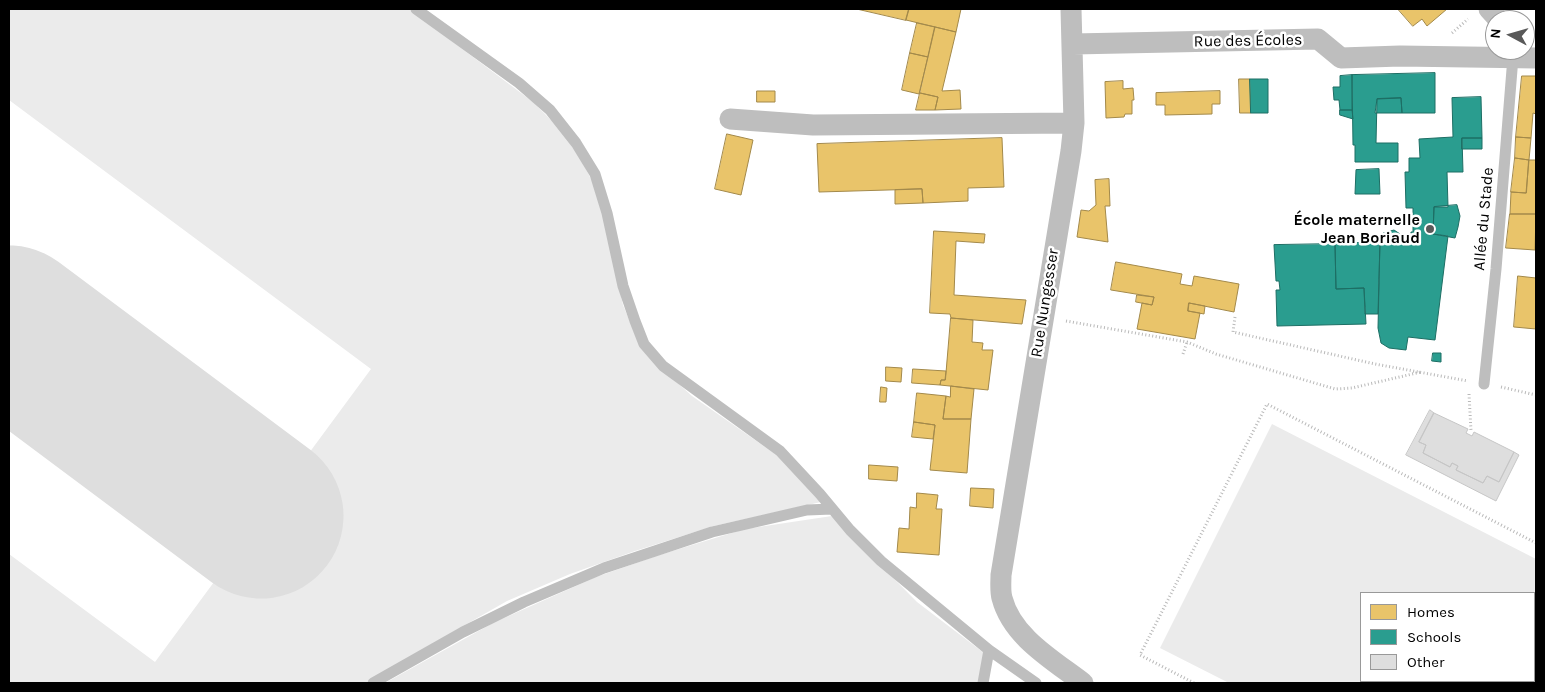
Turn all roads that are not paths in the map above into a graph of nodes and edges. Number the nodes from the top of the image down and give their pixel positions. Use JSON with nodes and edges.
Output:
{"nodes":[{"id":1,"x":416,"y":9,"type":"edge"},
{"id":2,"x":1072,"y":9,"type":"edge"},
{"id":3,"x":1073,"y":44,"type":"junction"},
{"id":4,"x":1485,"y":56,"type":"edge"},
{"id":5,"x":1512,"y":60,"type":"edge"},
{"id":6,"x":730,"y":119,"type":"dead end"},
{"id":7,"x":1074,"y":123,"type":"junction"},
{"id":8,"x":1484,"y":384,"type":"road end"},
{"id":9,"x":832,"y":509,"type":"junction"},
{"id":10,"x":989,"y":650,"type":"junction"},
{"id":11,"x":373,"y":683,"type":"edge"},
{"id":12,"x":983,"y":683,"type":"edge"},
{"id":13,"x":1036,"y":683,"type":"edge"},
{"id":14,"x":1083,"y":683,"type":"edge"}],
"edges":[{"from":1,"to":9,"type":"lane"},
{"from":2,"to":3,"type":"street","name":"Rue Nungesser"},
{"from":3,"to":4,"type":"street","name":"Rue des Écoles"},
{"from":3,"to":7,"type":"street","name":"Rue Nungesser"},
{"from":5,"to":8,"type":"lane","name":"Allée du Stade"},
{"from":6,"to":7,"type":"street"},
{"from":7,"to":14,"type":"street","name":"Rue Nungesser"},
{"from":9,"to":10,"type":"lane"},
{"from":9,"to":11,"type":"lane"},
{"from":10,"to":12,"type":"lane"},
{"from":10,"to":13,"type":"lane"}]}
